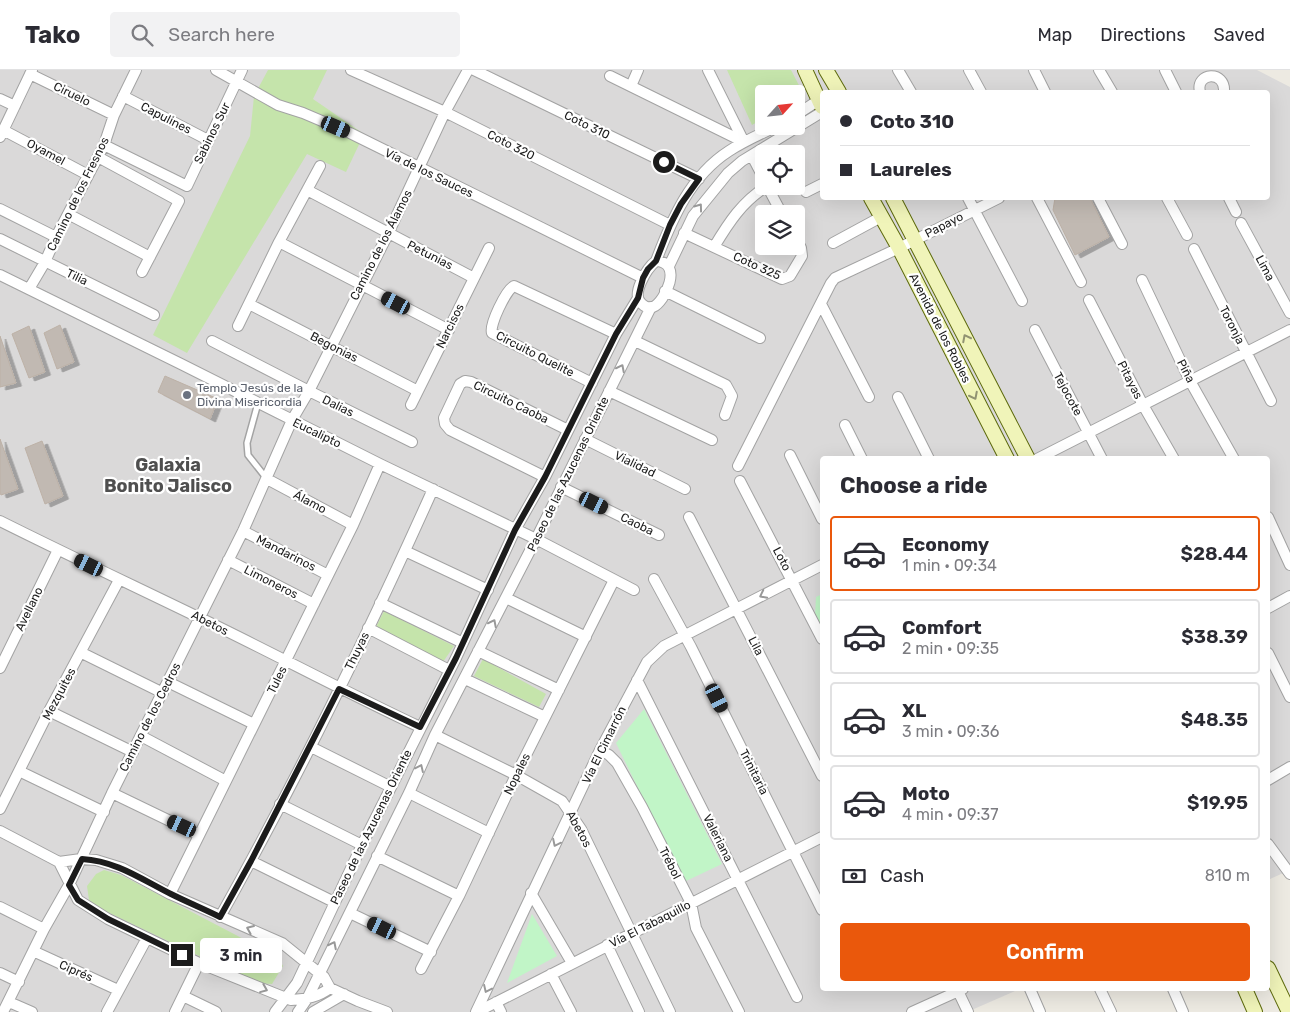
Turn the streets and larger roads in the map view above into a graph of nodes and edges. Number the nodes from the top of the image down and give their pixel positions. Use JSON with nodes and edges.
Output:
{"nodes":[{"id":1,"x":136,"y":70,"type":"edge"},
{"id":2,"x":216,"y":70,"type":"edge"},
{"id":3,"x":242,"y":70,"type":"edge"},
{"id":4,"x":351,"y":70,"type":"edge"},
{"id":5,"x":468,"y":70,"type":"edge"},
{"id":6,"x":474,"y":70,"type":"edge"},
{"id":7,"x":638,"y":70,"type":"edge"},
{"id":8,"x":708,"y":70,"type":"edge"},
{"id":9,"x":805,"y":70,"type":"edge"},
{"id":10,"x":826,"y":70,"type":"edge"},
{"id":11,"x":898,"y":70,"type":"edge"},
{"id":12,"x":970,"y":70,"type":"edge"},
{"id":13,"x":1034,"y":70,"type":"edge"},
{"id":14,"x":1099,"y":70,"type":"edge"},
{"id":15,"x":1165,"y":70,"type":"edge"},
{"id":16,"x":31,"y":72,"type":"edge"},
{"id":17,"x":610,"y":76,"type":"dead end"},
{"id":18,"x":237,"y":81,"type":"junction"},
{"id":19,"x":631,"y":86,"type":"junction"},
{"id":20,"x":836,"y":90,"type":"edge"},
{"id":21,"x":910,"y":90,"type":"edge"},
{"id":22,"x":981,"y":90,"type":"edge"},
{"id":23,"x":1044,"y":90,"type":"edge"},
{"id":24,"x":1111,"y":90,"type":"edge"},
{"id":25,"x":1175,"y":90,"type":"edge"},
{"id":26,"x":1199,"y":90,"type":"edge"},
{"id":27,"x":1224,"y":90,"type":"edge"},
{"id":28,"x":123,"y":96,"type":"junction"},
{"id":29,"x":0,"y":99,"type":"edge"},
{"id":30,"x":820,"y":100,"type":"edge"},
{"id":31,"x":820,"y":105,"type":"edge"},
{"id":32,"x":820,"y":105,"type":"edge"},
{"id":33,"x":15,"y":106,"type":"junction"},
{"id":34,"x":805,"y":111,"type":"edge"},
{"id":35,"x":445,"y":112,"type":"junction"},
{"id":36,"x":114,"y":115,"type":"junction"},
{"id":37,"x":2,"y":133,"type":"edge"},
{"id":38,"x":758,"y":135,"type":"edge"},
{"id":39,"x":208,"y":140,"type":"junction"},
{"id":40,"x":744,"y":142,"type":"junction"},
{"id":41,"x":104,"y":145,"type":"junction"},
{"id":42,"x":752,"y":156,"type":"junction"},
{"id":43,"x":98,"y":157,"type":"junction"},
{"id":44,"x":717,"y":160,"type":"junction"},
{"id":45,"x":755,"y":162,"type":"edge"},
{"id":46,"x":320,"y":166,"type":"dead end"},
{"id":47,"x":419,"y":169,"type":"junction"},
{"id":48,"x":728,"y":173,"type":"junction"},
{"id":49,"x":88,"y":175,"type":"junction"},
{"id":50,"x":699,"y":179,"type":"junction"},
{"id":51,"x":820,"y":185,"type":"edge"},
{"id":52,"x":307,"y":190,"type":"junction"},
{"id":53,"x":806,"y":192,"type":"dead end"},
{"id":54,"x":755,"y":194,"type":"edge"},
{"id":55,"x":872,"y":200,"type":"edge"},
{"id":56,"x":894,"y":200,"type":"edge"},
{"id":57,"x":969,"y":200,"type":"edge"},
{"id":58,"x":995,"y":200,"type":"edge"},
{"id":59,"x":1038,"y":200,"type":"edge"},
{"id":60,"x":1099,"y":200,"type":"edge"},
{"id":61,"x":1168,"y":200,"type":"edge"},
{"id":62,"x":1230,"y":200,"type":"edge"},
{"id":63,"x":0,"y":210,"type":"edge"},
{"id":64,"x":975,"y":210,"type":"junction"},
{"id":65,"x":1236,"y":212,"type":"dead end"},
{"id":66,"x":68,"y":214,"type":"junction"},
{"id":67,"x":881,"y":217,"type":"junction"},
{"id":68,"x":1241,"y":223,"type":"dead end"},
{"id":69,"x":670,"y":225,"type":"junction"},
{"id":70,"x":684,"y":233,"type":"junction"},
{"id":71,"x":388,"y":234,"type":"junction"},
{"id":72,"x":1187,"y":235,"type":"dead end"},
{"id":73,"x":56,"y":237,"type":"junction"},
{"id":74,"x":0,"y":239,"type":"edge"},
{"id":75,"x":916,"y":240,"type":"junction"},
{"id":76,"x":278,"y":242,"type":"junction"},
{"id":77,"x":833,"y":243,"type":"dead end"},
{"id":78,"x":1122,"y":244,"type":"dead end"},
{"id":79,"x":714,"y":247,"type":"junction"},
{"id":80,"x":489,"y":248,"type":"dead end"},
{"id":81,"x":899,"y":248,"type":"junction"},
{"id":82,"x":1194,"y":249,"type":"dead end"},
{"id":83,"x":802,"y":255,"type":"edge"},
{"id":84,"x":150,"y":256,"type":"junction"},
{"id":85,"x":656,"y":261,"type":"junction"},
{"id":86,"x":45,"y":262,"type":"junction"},
{"id":87,"x":669,"y":266,"type":"junction"},
{"id":88,"x":142,"y":272,"type":"dead end"},
{"id":89,"x":0,"y":275,"type":"edge"},
{"id":90,"x":474,"y":278,"type":"junction"},
{"id":91,"x":643,"y":278,"type":"junction"},
{"id":92,"x":1142,"y":280,"type":"dead end"},
{"id":93,"x":1081,"y":282,"type":"dead end"},
{"id":94,"x":361,"y":285,"type":"junction"},
{"id":95,"x":29,"y":289,"type":"junction"},
{"id":96,"x":665,"y":292,"type":"junction"},
{"id":97,"x":638,"y":298,"type":"junction"},
{"id":98,"x":1089,"y":300,"type":"dead end"},
{"id":99,"x":1022,"y":301,"type":"dead end"},
{"id":100,"x":249,"y":304,"type":"junction"},
{"id":101,"x":821,"y":304,"type":"junction"},
{"id":102,"x":651,"y":307,"type":"junction"},
{"id":103,"x":1290,"y":313,"type":"edge"},
{"id":104,"x":154,"y":314,"type":"dead end"},
{"id":105,"x":238,"y":326,"type":"dead end"},
{"id":106,"x":449,"y":330,"type":"junction"},
{"id":107,"x":1034,"y":330,"type":"dead end"},
{"id":108,"x":1290,"y":330,"type":"edge"},
{"id":109,"x":616,"y":334,"type":"junction"},
{"id":110,"x":760,"y":338,"type":"dead end"},
{"id":111,"x":212,"y":341,"type":"dead end"},
{"id":112,"x":634,"y":341,"type":"junction"},
{"id":113,"x":332,"y":345,"type":"junction"},
{"id":114,"x":1246,"y":353,"type":"junction"},
{"id":115,"x":1190,"y":381,"type":"junction"},
{"id":116,"x":592,"y":383,"type":"junction"},
{"id":117,"x":418,"y":391,"type":"junction"},
{"id":118,"x":609,"y":391,"type":"junction"},
{"id":119,"x":309,"y":392,"type":"junction"},
{"id":120,"x":898,"y":397,"type":"dead end"},
{"id":121,"x":869,"y":398,"type":"dead end"},
{"id":122,"x":1271,"y":401,"type":"dead end"},
{"id":123,"x":411,"y":405,"type":"dead end"},
{"id":124,"x":1143,"y":405,"type":"junction"},
{"id":125,"x":725,"y":414,"type":"dead end"},
{"id":126,"x":292,"y":420,"type":"junction"},
{"id":127,"x":845,"y":424,"type":"dead end"},
{"id":128,"x":568,"y":430,"type":"junction"},
{"id":129,"x":1089,"y":434,"type":"junction"},
{"id":130,"x":585,"y":439,"type":"junction"},
{"id":131,"x":712,"y":440,"type":"dead end"},
{"id":132,"x":412,"y":442,"type":"dead end"},
{"id":133,"x":790,"y":455,"type":"dead end"},
{"id":134,"x":861,"y":456,"type":"edge"},
{"id":135,"x":928,"y":456,"type":"edge"},
{"id":136,"x":1005,"y":456,"type":"edge"},
{"id":137,"x":1026,"y":456,"type":"edge"},
{"id":138,"x":1043,"y":456,"type":"edge"},
{"id":139,"x":1100,"y":456,"type":"edge"},
{"id":140,"x":1172,"y":456,"type":"edge"},
{"id":141,"x":1232,"y":456,"type":"edge"},
{"id":142,"x":380,"y":464,"type":"junction"},
{"id":143,"x":738,"y":466,"type":"dead end"},
{"id":144,"x":545,"y":477,"type":"junction"},
{"id":145,"x":267,"y":479,"type":"junction"},
{"id":146,"x":740,"y":481,"type":"dead end"},
{"id":147,"x":562,"y":487,"type":"junction"},
{"id":148,"x":433,"y":489,"type":"junction"},
{"id":149,"x":685,"y":489,"type":"dead end"},
{"id":150,"x":820,"y":515,"type":"edge"},
{"id":151,"x":689,"y":516,"type":"dead end"},
{"id":152,"x":1270,"y":520,"type":"edge"},
{"id":153,"x":0,"y":521,"type":"edge"},
{"id":154,"x":353,"y":526,"type":"junction"},
{"id":155,"x":515,"y":530,"type":"junction"},
{"id":156,"x":243,"y":531,"type":"junction"},
{"id":157,"x":659,"y":535,"type":"dead end"},
{"id":158,"x":536,"y":539,"type":"junction"},
{"id":159,"x":58,"y":550,"type":"junction"},
{"id":160,"x":405,"y":552,"type":"junction"},
{"id":161,"x":228,"y":560,"type":"junction"},
{"id":162,"x":1290,"y":565,"type":"edge"},
{"id":163,"x":820,"y":566,"type":"edge"},
{"id":164,"x":328,"y":575,"type":"junction"},
{"id":165,"x":654,"y":579,"type":"dead end"},
{"id":166,"x":119,"y":580,"type":"junction"},
{"id":167,"x":614,"y":580,"type":"junction"},
{"id":168,"x":793,"y":580,"type":"junction"},
{"id":169,"x":488,"y":590,"type":"junction"},
{"id":170,"x":634,"y":590,"type":"dead end"},
{"id":171,"x":1290,"y":596,"type":"edge"},
{"id":172,"x":506,"y":598,"type":"junction"},
{"id":173,"x":380,"y":603,"type":"junction"},
{"id":174,"x":314,"y":604,"type":"junction"},
{"id":175,"x":1270,"y":607,"type":"edge"},
{"id":176,"x":737,"y":609,"type":"junction"},
{"id":177,"x":199,"y":617,"type":"junction"},
{"id":178,"x":368,"y":628,"type":"junction"},
{"id":179,"x":684,"y":635,"type":"junction"},
{"id":180,"x":820,"y":635,"type":"edge"},
{"id":181,"x":586,"y":637,"type":"junction"},
{"id":182,"x":463,"y":643,"type":"junction"},
{"id":183,"x":478,"y":651,"type":"junction"},
{"id":184,"x":82,"y":652,"type":"junction"},
{"id":185,"x":1270,"y":657,"type":"edge"},
{"id":186,"x":286,"y":662,"type":"junction"},
{"id":187,"x":0,"y":668,"type":"edge"},
{"id":188,"x":449,"y":670,"type":"junction"},
{"id":189,"x":465,"y":679,"type":"junction"},
{"id":190,"x":637,"y":680,"type":"junction"},
{"id":191,"x":168,"y":682,"type":"junction"},
{"id":192,"x":339,"y":689,"type":"junction"},
{"id":193,"x":559,"y":690,"type":"junction"},
{"id":194,"x":163,"y":693,"type":"junction"},
{"id":195,"x":1290,"y":698,"type":"edge"},
{"id":196,"x":49,"y":711,"type":"junction"},
{"id":197,"x":545,"y":717,"type":"junction"},
{"id":198,"x":254,"y":724,"type":"junction"},
{"id":199,"x":420,"y":727,"type":"junction"},
{"id":200,"x":435,"y":735,"type":"junction"},
{"id":201,"x":141,"y":736,"type":"junction"},
{"id":202,"x":311,"y":747,"type":"junction"},
{"id":203,"x":600,"y":750,"type":"junction"},
{"id":204,"x":133,"y":752,"type":"junction"},
{"id":205,"x":1290,"y":767,"type":"edge"},
{"id":206,"x":19,"y":771,"type":"junction"},
{"id":207,"x":820,"y":772,"type":"edge"},
{"id":208,"x":516,"y":775,"type":"junction"},
{"id":209,"x":1270,"y":779,"type":"edge"},
{"id":210,"x":226,"y":780,"type":"junction"},
{"id":211,"x":391,"y":787,"type":"junction"},
{"id":212,"x":112,"y":793,"type":"junction"},
{"id":213,"x":409,"y":793,"type":"junction"},
{"id":214,"x":280,"y":804,"type":"junction"},
{"id":215,"x":0,"y":809,"type":"edge"},
{"id":216,"x":104,"y":812,"type":"junction"},
{"id":217,"x":571,"y":812,"type":"junction"},
{"id":218,"x":0,"y":831,"type":"edge"},
{"id":219,"x":489,"y":833,"type":"junction"},
{"id":220,"x":200,"y":835,"type":"junction"},
{"id":221,"x":820,"y":837,"type":"edge"},
{"id":222,"x":362,"y":845,"type":"junction"},
{"id":223,"x":1270,"y":847,"type":"edge"},
{"id":224,"x":794,"y":851,"type":"junction"},
{"id":225,"x":378,"y":856,"type":"junction"},
{"id":226,"x":82,"y":859,"type":"junction"},
{"id":227,"x":251,"y":861,"type":"junction"},
{"id":228,"x":59,"y":862,"type":"junction"},
{"id":229,"x":1290,"y":874,"type":"edge"},
{"id":230,"x":738,"y":879,"type":"junction"},
{"id":231,"x":69,"y":885,"type":"junction"},
{"id":232,"x":531,"y":893,"type":"junction"},
{"id":233,"x":170,"y":894,"type":"junction"},
{"id":234,"x":459,"y":896,"type":"junction"},
{"id":235,"x":334,"y":902,"type":"junction"},
{"id":236,"x":691,"y":903,"type":"junction"},
{"id":237,"x":820,"y":906,"type":"edge"},
{"id":238,"x":0,"y":907,"type":"edge"},
{"id":239,"x":350,"y":913,"type":"junction"},
{"id":240,"x":220,"y":917,"type":"junction"},
{"id":241,"x":44,"y":929,"type":"junction"},
{"id":242,"x":631,"y":933,"type":"junction"},
{"id":243,"x":147,"y":938,"type":"junction"},
{"id":244,"x":607,"y":946,"type":"junction"},
{"id":245,"x":33,"y":951,"type":"junction"},
{"id":246,"x":431,"y":952,"type":"junction"},
{"id":247,"x":307,"y":962,"type":"junction"},
{"id":248,"x":572,"y":963,"type":"junction"},
{"id":249,"x":199,"y":964,"type":"junction"},
{"id":250,"x":421,"y":969,"type":"dead end"},
{"id":251,"x":1270,"y":972,"type":"edge"},
{"id":252,"x":0,"y":973,"type":"edge"},
{"id":253,"x":319,"y":973,"type":"junction"},
{"id":254,"x":551,"y":974,"type":"junction"},
{"id":255,"x":19,"y":982,"type":"junction"},
{"id":256,"x":330,"y":988,"type":"junction"},
{"id":257,"x":118,"y":990,"type":"junction"},
{"id":258,"x":959,"y":991,"type":"edge"},
{"id":259,"x":961,"y":991,"type":"edge"},
{"id":260,"x":1031,"y":991,"type":"edge"},
{"id":261,"x":1101,"y":991,"type":"edge"},
{"id":262,"x":1174,"y":991,"type":"edge"},
{"id":263,"x":1246,"y":991,"type":"edge"},
{"id":264,"x":344,"y":994,"type":"junction"},
{"id":265,"x":183,"y":996,"type":"junction"},
{"id":266,"x":797,"y":997,"type":"dead end"},
{"id":267,"x":287,"y":998,"type":"junction"},
{"id":268,"x":307,"y":999,"type":"junction"},
{"id":269,"x":358,"y":1001,"type":"junction"},
{"id":270,"x":9,"y":1002,"type":"junction"},
{"id":271,"x":498,"y":1007,"type":"edge"},
{"id":272,"x":914,"y":1011,"type":"edge"},
{"id":273,"x":3,"y":1012,"type":"edge"},
{"id":274,"x":32,"y":1012,"type":"edge"},
{"id":275,"x":107,"y":1012,"type":"edge"},
{"id":276,"x":175,"y":1012,"type":"edge"},
{"id":277,"x":216,"y":1012,"type":"edge"},
{"id":278,"x":275,"y":1012,"type":"edge"},
{"id":279,"x":298,"y":1012,"type":"edge"},
{"id":280,"x":312,"y":1012,"type":"edge"},
{"id":281,"x":362,"y":1012,"type":"edge"},
{"id":282,"x":387,"y":1012,"type":"edge"},
{"id":283,"x":477,"y":1012,"type":"edge"},
{"id":284,"x":571,"y":1012,"type":"edge"},
{"id":285,"x":639,"y":1012,"type":"edge"},
{"id":286,"x":670,"y":1012,"type":"edge"},
{"id":287,"x":738,"y":1012,"type":"edge"},
{"id":288,"x":968,"y":1012,"type":"edge"},
{"id":289,"x":1040,"y":1012,"type":"edge"},
{"id":290,"x":1111,"y":1012,"type":"edge"},
{"id":291,"x":1183,"y":1012,"type":"edge"},
{"id":292,"x":1255,"y":1012,"type":"edge"},
{"id":293,"x":1288,"y":1012,"type":"edge"}],
"edges":[{"from":1,"to":28,"type":"street","name":"Camino de los Fresnos"},
{"from":2,"to":18,"type":"street","name":"Vía de los Sauces"},
{"from":3,"to":18,"type":"street","name":"Sabinos Sur"},
{"from":4,"to":35,"type":"street","name":"Coto 320"},
{"from":5,"to":35,"type":"street","name":"Camino de los Álamos"},
{"from":6,"to":50,"type":"street","name":"Coto 310"},
{"from":7,"to":19,"type":"street"},
{"from":8,"to":40,"type":"street"},
{"from":9,"to":30,"type":"street"},
{"from":10,"to":20,"type":"street"},
{"from":11,"to":21,"type":"street"},
{"from":12,"to":22,"type":"street"},
{"from":13,"to":23,"type":"street"},
{"from":14,"to":24,"type":"street"},
{"from":15,"to":25,"type":"street"},
{"from":16,"to":33,"type":"street"},
{"from":16,"to":36,"type":"street","name":"Ciruelo"},
{"from":17,"to":19,"type":"street"},
{"from":18,"to":39,"type":"street","name":"Sabinos Sur"},
{"from":18,"to":47,"type":"street","name":"Vía de los Sauces"},
{"from":19,"to":40,"type":"street"},
{"from":26,"to":27,"type":"street"},
{"from":28,"to":36,"type":"street","name":"Camino de los Fresnos"},
{"from":28,"to":39,"type":"street","name":"Capulines"},
{"from":29,"to":33,"type":"street"},
{"from":31,"to":34,"type":"street"},
{"from":32,"to":42,"type":"street"},
{"from":33,"to":37,"type":"street"},
{"from":35,"to":47,"type":"street","name":"Camino de los Álamos"},
{"from":35,"to":69,"type":"street","name":"Coto 320"},
{"from":36,"to":41,"type":"street","name":"Camino de los Fresnos"},
{"from":37,"to":49,"type":"street","name":"Oyamel"},
{"from":38,"to":40,"type":"street"},
{"from":39,"to":41,"type":"street","name":"Sabinos Sur"},
{"from":40,"to":44,"type":"street"},
{"from":41,"to":43,"type":"street","name":"Camino de los Fresnos"},
{"from":42,"to":45,"type":"street"},
{"from":42,"to":48,"type":"street"},
{"from":43,"to":49,"type":"street","name":"Camino de los Fresnos"},
{"from":43,"to":84,"type":"street"},
{"from":44,"to":48,"type":"street"},
{"from":44,"to":50,"type":"street"},
{"from":46,"to":52,"type":"street"},
{"from":47,"to":71,"type":"street","name":"Camino de los Álamos"},
{"from":47,"to":91,"type":"street","name":"Vía de los Sauces"},
{"from":70,"to":48,"type":"street","one_way":true},
{"from":49,"to":66,"type":"street","name":"Camino de los Fresnos"},
{"from":50,"to":69,"type":"street"},
{"from":51,"to":53,"type":"street"},
{"from":52,"to":71,"type":"street","name":"Petunias"},
{"from":52,"to":76,"type":"street"},
{"from":54,"to":79,"type":"street"},
{"from":55,"to":67,"type":"street","name":"Avenida de los Robles"},
{"from":56,"to":75,"type":"street","name":"Avenida de los Robles"},
{"from":57,"to":64,"type":"street"},
{"from":58,"to":64,"type":"street","name":"Papayo"},
{"from":59,"to":93,"type":"street"},
{"from":60,"to":78,"type":"street"},
{"from":61,"to":72,"type":"street"},
{"from":62,"to":65,"type":"street"},
{"from":63,"to":73,"type":"street"},
{"from":64,"to":75,"type":"street","name":"Papayo"},
{"from":64,"to":99,"type":"street"},
{"from":66,"to":73,"type":"street","name":"Camino de los Fresnos"},
{"from":66,"to":84,"type":"street"},
{"from":67,"to":77,"type":"street"},
{"from":67,"to":81,"type":"street","name":"Avenida de los Robles"},
{"from":68,"to":103,"type":"street","name":"Lima"},
{"from":69,"to":85,"type":"street"},
{"from":70,"to":79,"type":"street","name":"Coto 325"},
{"from":70,"to":87,"type":"street"},
{"from":71,"to":90,"type":"street","name":"Petunias"},
{"from":71,"to":94,"type":"street","name":"Camino de los Álamos"},
{"from":73,"to":86,"type":"street","name":"Camino de los Fresnos"},
{"from":74,"to":86,"type":"street","name":"Tilia"},
{"from":75,"to":81,"type":"street","name":"Papayo"},
{"from":137,"to":75,"type":"street","name":"Avenida de los Robles","one_way":true},
{"from":76,"to":94,"type":"street"},
{"from":76,"to":100,"type":"street"},
{"from":79,"to":83,"type":"street","name":"Coto 325"},
{"from":80,"to":90,"type":"street","name":"Narcisos"},
{"from":81,"to":101,"type":"street","name":"Papayo"},
{"from":81,"to":136,"type":"street","name":"Avenida de los Robles","one_way":true},
{"from":82,"to":114,"type":"street","name":"Toronja"},
{"from":84,"to":88,"type":"street"},
{"from":85,"to":87,"type":"street"},
{"from":85,"to":91,"type":"street"},
{"from":86,"to":95,"type":"street","name":"Camino de los Fresnos"},
{"from":86,"to":104,"type":"street","name":"Tilia"},
{"from":87,"to":96,"type":"street"},
{"from":89,"to":95,"type":"street","name":"Eucalipto"},
{"from":90,"to":106,"type":"street","name":"Narcisos"},
{"from":91,"to":97,"type":"street","name":"Paseo de las Azucenas Oriente"},
{"from":92,"to":115,"type":"street","name":"Piña"},
{"from":94,"to":106,"type":"street"},
{"from":94,"to":113,"type":"street","name":"Camino de los Álamos"},
{"from":95,"to":126,"type":"street","name":"Eucalipto"},
{"from":96,"to":102,"type":"street","name":"Paseo de las Azucenas Oriente"},
{"from":96,"to":110,"type":"street"},
{"from":97,"to":102,"type":"street"},
{"from":97,"to":109,"type":"street","name":"Paseo de las Azucenas Oriente"},
{"from":98,"to":124,"type":"street","name":"Pitayas"},
{"from":100,"to":105,"type":"street"},
{"from":100,"to":113,"type":"street","name":"Begonias"},
{"from":101,"to":121,"type":"street"},
{"from":101,"to":143,"type":"street","name":"Papayo"},
{"from":102,"to":112,"type":"street","name":"Paseo de las Azucenas Oriente"},
{"from":106,"to":117,"type":"street","name":"Narcisos"},
{"from":107,"to":129,"type":"street","name":"Tejocote"},
{"from":108,"to":114,"type":"street"},
{"from":109,"to":116,"type":"street","name":"Paseo de las Azucenas Oriente"},
{"from":109,"to":116,"type":"street","name":"Circuito Quelite"},
{"from":111,"to":119,"type":"street","name":"Dalias"},
{"from":118,"to":112,"type":"street","name":"Paseo de las Azucenas Oriente","one_way":true},
{"from":112,"to":125,"type":"street"},
{"from":113,"to":117,"type":"street","name":"Begonias"},
{"from":113,"to":119,"type":"street","name":"Camino de los Álamos"},
{"from":114,"to":115,"type":"street"},
{"from":114,"to":122,"type":"street","name":"Toronja"},
{"from":115,"to":124,"type":"street"},
{"from":115,"to":141,"type":"street","name":"Piña"},
{"from":116,"to":128,"type":"street","name":"Paseo de las Azucenas Oriente"},
{"from":117,"to":123,"type":"street","name":"Narcisos"},
{"from":118,"to":130,"type":"street","name":"Paseo de las Azucenas Oriente"},
{"from":118,"to":131,"type":"street"},
{"from":119,"to":126,"type":"street","name":"Camino de los Álamos"},
{"from":119,"to":132,"type":"street","name":"Dalias"},
{"from":120,"to":135,"type":"street"},
{"from":124,"to":129,"type":"street"},
{"from":124,"to":140,"type":"street","name":"Pitayas"},
{"from":126,"to":142,"type":"street","name":"Eucalipto"},
{"from":126,"to":145,"type":"street","name":"Camino de los Cedros"},
{"from":127,"to":134,"type":"street"},
{"from":128,"to":144,"type":"street","name":"Paseo de las Azucenas Oriente"},
{"from":128,"to":144,"type":"street","name":"Circuito Caoba"},
{"from":129,"to":138,"type":"street"},
{"from":129,"to":139,"type":"street","name":"Tejocote"},
{"from":130,"to":147,"type":"street","name":"Paseo de las Azucenas Oriente"},
{"from":130,"to":149,"type":"street","name":"Vialidad"},
{"from":133,"to":150,"type":"street"},
{"from":142,"to":148,"type":"street","name":"Eucalipto"},
{"from":142,"to":154,"type":"street","name":"Tules"},
{"from":144,"to":155,"type":"street","name":"Paseo de las Azucenas Oriente"},
{"from":145,"to":154,"type":"street","name":"Álamo"},
{"from":145,"to":156,"type":"street","name":"Camino de los Cedros"},
{"from":146,"to":168,"type":"street","name":"Loto"},
{"from":147,"to":157,"type":"street","name":"Caoba"},
{"from":147,"to":158,"type":"street","name":"Paseo de las Azucenas Oriente"},
{"from":148,"to":155,"type":"street","name":"Eucalipto"},
{"from":148,"to":160,"type":"street","name":"Thuyas"},
{"from":151,"to":176,"type":"street","name":"Lila"},
{"from":152,"to":162,"type":"street"},
{"from":153,"to":159,"type":"street","name":"Abetos"},
{"from":154,"to":164,"type":"street","name":"Tules"},
{"from":155,"to":158,"type":"street","name":"Eucalipto"},
{"from":155,"to":169,"type":"street","name":"Paseo de las Azucenas Oriente"},
{"from":156,"to":161,"type":"street","name":"Camino de los Cedros"},
{"from":156,"to":164,"type":"street","name":"Mandarinos"},
{"from":158,"to":167,"type":"street","name":"Eucalipto"},
{"from":158,"to":172,"type":"street","name":"Paseo de las Azucenas Oriente"},
{"from":159,"to":166,"type":"street","name":"Abetos"},
{"from":159,"to":187,"type":"street","name":"Avellano"},
{"from":160,"to":169,"type":"street"},
{"from":160,"to":173,"type":"street","name":"Thuyas"},
{"from":161,"to":174,"type":"street","name":"Limoneros"},
{"from":161,"to":177,"type":"street","name":"Camino de los Cedros"},
{"from":163,"to":168,"type":"street","name":"Vía El Cimarrón"},
{"from":164,"to":174,"type":"street","name":"Tules"},
{"from":165,"to":179,"type":"street","name":"Trinitaria"},
{"from":166,"to":177,"type":"street","name":"Abetos"},
{"from":166,"to":184,"type":"street","name":"Mezquites"},
{"from":167,"to":170,"type":"street","name":"Eucalipto"},
{"from":167,"to":181,"type":"street","name":"Nopales"},
{"from":168,"to":176,"type":"street","name":"Vía El Cimarrón","one_way":true},
{"from":168,"to":180,"type":"street","name":"Loto"},
{"from":169,"to":182,"type":"street","name":"Paseo de las Azucenas Oriente"},
{"from":171,"to":175,"type":"street"},
{"from":172,"to":181,"type":"street"},
{"from":183,"to":172,"type":"street","name":"Paseo de las Azucenas Oriente","one_way":true},
{"from":173,"to":178,"type":"street","name":"Thuyas"},
{"from":173,"to":182,"type":"street"},
{"from":174,"to":186,"type":"street","name":"Tules"},
{"from":176,"to":179,"type":"street","name":"Vía El Cimarrón"},
{"from":176,"to":207,"type":"street","name":"Lila"},
{"from":177,"to":186,"type":"street","name":"Abetos"},
{"from":177,"to":191,"type":"street","name":"Camino de los Cedros"},
{"from":178,"to":188,"type":"street"},
{"from":178,"to":192,"type":"street","name":"Thuyas"},
{"from":179,"to":190,"type":"street","name":"Vía El Cimarrón"},
{"from":179,"to":224,"type":"street","name":"Trinitaria"},
{"from":181,"to":193,"type":"street","name":"Nopales"},
{"from":182,"to":188,"type":"street","name":"Paseo de las Azucenas Oriente"},
{"from":183,"to":189,"type":"street","name":"Paseo de las Azucenas Oriente"},
{"from":183,"to":193,"type":"street"},
{"from":184,"to":194,"type":"street"},
{"from":184,"to":196,"type":"street","name":"Mezquites"},
{"from":185,"to":195,"type":"street"},
{"from":186,"to":192,"type":"street","name":"Abetos"},
{"from":186,"to":198,"type":"street","name":"Tules"},
{"from":188,"to":199,"type":"street","name":"Paseo de las Azucenas Oriente"},
{"from":189,"to":197,"type":"street"},
{"from":189,"to":200,"type":"street","name":"Paseo de las Azucenas Oriente"},
{"from":190,"to":203,"type":"street","name":"Vía El Cimarrón"},
{"from":190,"to":230,"type":"street","name":"Valeriana"},
{"from":191,"to":194,"type":"street","name":"Camino de los Cedros"},
{"from":191,"to":198,"type":"street"},
{"from":192,"to":199,"type":"street","name":"Abetos"},
{"from":192,"to":202,"type":"street","name":"Thuyas"},
{"from":193,"to":197,"type":"street","name":"Nopales"},
{"from":194,"to":201,"type":"street","name":"Camino de los Cedros"},
{"from":196,"to":204,"type":"street"},
{"from":196,"to":206,"type":"street","name":"Mezquites"},
{"from":197,"to":208,"type":"street","name":"Nopales"},
{"from":198,"to":210,"type":"street","name":"Tules"},
{"from":199,"to":211,"type":"street","name":"Paseo de las Azucenas Oriente"},
{"from":200,"to":208,"type":"street","name":"Abetos"},
{"from":213,"to":200,"type":"street","name":"Paseo de las Azucenas Oriente","one_way":true},
{"from":201,"to":204,"type":"street","name":"Camino de los Cedros"},
{"from":201,"to":210,"type":"street"},
{"from":202,"to":211,"type":"street"},
{"from":202,"to":214,"type":"street","name":"Thuyas"},
{"from":203,"to":217,"type":"street","name":"Vía El Cimarrón"},
{"from":203,"to":236,"type":"street","name":"Trébol"},
{"from":204,"to":212,"type":"street","name":"Camino de los Cedros"},
{"from":205,"to":209,"type":"street"},
{"from":206,"to":215,"type":"street","name":"Mezquites"},
{"from":206,"to":216,"type":"street"},
{"from":208,"to":217,"type":"street","name":"Abetos"},
{"from":208,"to":219,"type":"street","name":"Nopales"},
{"from":210,"to":220,"type":"street","name":"Tules"},
{"from":211,"to":222,"type":"street","name":"Paseo de las Azucenas Oriente"},
{"from":212,"to":216,"type":"street","name":"Camino de los Cedros"},
{"from":212,"to":220,"type":"street"},
{"from":213,"to":219,"type":"street"},
{"from":213,"to":225,"type":"street","name":"Paseo de las Azucenas Oriente"},
{"from":214,"to":222,"type":"street"},
{"from":214,"to":227,"type":"street","name":"Thuyas"},
{"from":216,"to":226,"type":"street","name":"Camino de los Cedros"},
{"from":217,"to":232,"type":"street","name":"Vía El Cimarrón","one_way":true},
{"from":217,"to":242,"type":"street","name":"Abetos"},
{"from":218,"to":228,"type":"street"},
{"from":219,"to":234,"type":"street","name":"Nopales"},
{"from":220,"to":233,"type":"street","name":"Tules"},
{"from":221,"to":224,"type":"street","name":"Vía El Tabaquillo"},
{"from":222,"to":235,"type":"street","name":"Paseo de las Azucenas Oriente"},
{"from":223,"to":229,"type":"street"},
{"from":224,"to":230,"type":"street","name":"Vía El Tabaquillo"},
{"from":224,"to":237,"type":"street","name":"Trinitaria"},
{"from":225,"to":234,"type":"street"},
{"from":225,"to":239,"type":"street","name":"Paseo de las Azucenas Oriente"},
{"from":226,"to":228,"type":"street"},
{"from":226,"to":231,"type":"street","name":"Camino de los Cedros"},
{"from":226,"to":233,"type":"street"},
{"from":227,"to":235,"type":"street"},
{"from":227,"to":240,"type":"street","name":"Thuyas"},
{"from":228,"to":231,"type":"street"},
{"from":230,"to":236,"type":"street","name":"Vía El Tabaquillo"},
{"from":230,"to":266,"type":"street","name":"Valeriana"},
{"from":231,"to":241,"type":"street","name":"Camino de los Cedros"},
{"from":231,"to":243,"type":"street"},
{"from":232,"to":248,"type":"street"},
{"from":232,"to":283,"type":"street","name":"Vía El Cimarrón","one_way":true},
{"from":233,"to":240,"type":"street"},
{"from":234,"to":246,"type":"street","name":"Nopales"},
{"from":235,"to":247,"type":"street","name":"Paseo de las Azucenas Oriente"},
{"from":236,"to":242,"type":"street","name":"Vía El Tabaquillo"},
{"from":236,"to":287,"type":"street","name":"Trébol"},
{"from":238,"to":241,"type":"street"},
{"from":239,"to":246,"type":"street"},
{"from":253,"to":239,"type":"street","name":"Paseo de las Azucenas Oriente","one_way":true},
{"from":247,"to":240,"type":"street","one_way":true},
{"from":241,"to":245,"type":"street","name":"Camino de los Cedros"},
{"from":242,"to":244,"type":"street","name":"Vía El Tabaquillo"},
{"from":242,"to":286,"type":"street","name":"Abetos"},
{"from":243,"to":249,"type":"street"},
{"from":243,"to":257,"type":"street"},
{"from":244,"to":248,"type":"street","name":"Vía El Tabaquillo"},
{"from":244,"to":285,"type":"street"},
{"from":245,"to":255,"type":"street","name":"Camino de los Cedros"},
{"from":245,"to":257,"type":"street","name":"Ciprés"},
{"from":246,"to":250,"type":"street","name":"Nopales"},
{"from":247,"to":253,"type":"street"},
{"from":247,"to":267,"type":"street","name":"Paseo de las Azucenas Oriente"},
{"from":248,"to":254,"type":"street","name":"Vía El Tabaquillo"},
{"from":249,"to":265,"type":"street"},
{"from":249,"to":267,"type":"street","one_way":true},
{"from":251,"to":293,"type":"street"},
{"from":252,"to":255,"type":"street"},
{"from":253,"to":256,"type":"street"},
{"from":253,"to":268,"type":"street","name":"Paseo de las Azucenas Oriente"},
{"from":254,"to":271,"type":"street","name":"Vía El Tabaquillo"},
{"from":254,"to":284,"type":"street"},
{"from":255,"to":270,"type":"street","name":"Camino de los Cedros"},
{"from":256,"to":264,"type":"street"},
{"from":256,"to":268,"type":"street"},
{"from":257,"to":275,"type":"street"},
{"from":258,"to":272,"type":"street"},
{"from":259,"to":288,"type":"street"},
{"from":260,"to":289,"type":"street"},
{"from":261,"to":290,"type":"street"},
{"from":262,"to":291,"type":"street"},
{"from":263,"to":292,"type":"street"},
{"from":264,"to":269,"type":"street"},
{"from":264,"to":280,"type":"street"},
{"from":265,"to":276,"type":"street"},
{"from":265,"to":277,"type":"street"},
{"from":267,"to":268,"type":"street"},
{"from":267,"to":278,"type":"street","name":"Paseo de las Azucenas Oriente"},
{"from":268,"to":279,"type":"street","name":"Paseo de las Azucenas Oriente"},
{"from":269,"to":281,"type":"street"},
{"from":269,"to":282,"type":"street"},
{"from":270,"to":273,"type":"street","name":"Camino de los Cedros"},
{"from":270,"to":274,"type":"street"},
{"from":271,"to":283,"type":"street","name":"Vía El Tabaquillo"}]}
